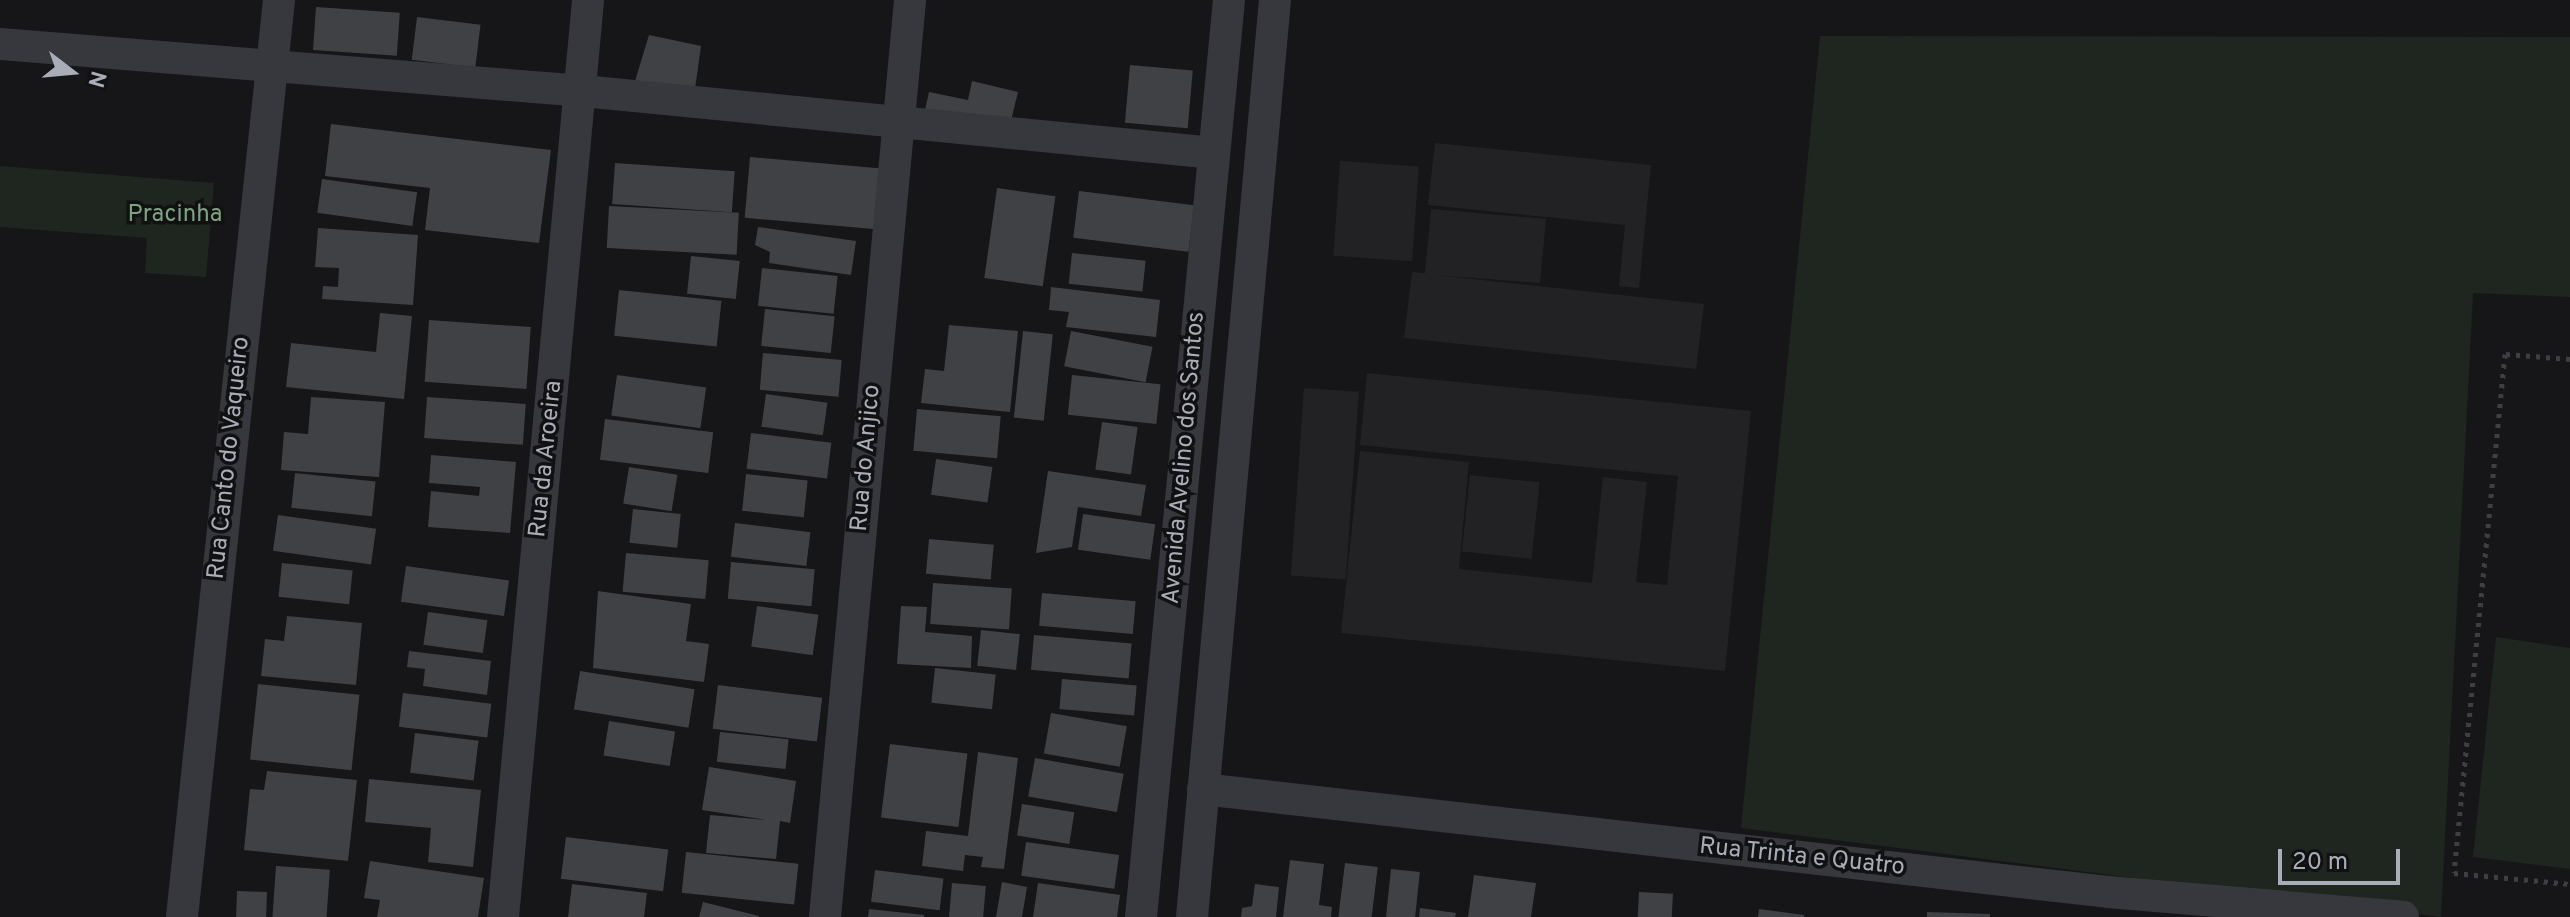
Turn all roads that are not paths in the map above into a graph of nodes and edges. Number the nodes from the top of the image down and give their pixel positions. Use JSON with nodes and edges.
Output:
{"nodes":[{"id":1,"x":279,"y":0,"type":"edge"},
{"id":2,"x":588,"y":0,"type":"edge"},
{"id":3,"x":910,"y":0,"type":"edge"},
{"id":4,"x":1229,"y":0,"type":"edge"},
{"id":5,"x":1275,"y":0,"type":"edge"},
{"id":6,"x":0,"y":44,"type":"edge"},
{"id":7,"x":270,"y":69,"type":"junction"},
{"id":8,"x":583,"y":91,"type":"junction"},
{"id":9,"x":897,"y":121,"type":"junction"},
{"id":10,"x":1214,"y":153,"type":"junction"},
{"id":11,"x":1203,"y":789,"type":"junction"},
{"id":12,"x":2107,"y":904,"type":"edge"},
{"id":13,"x":182,"y":917,"type":"edge"},
{"id":14,"x":503,"y":917,"type":"edge"},
{"id":15,"x":825,"y":917,"type":"edge"},
{"id":16,"x":1141,"y":917,"type":"edge"},
{"id":17,"x":1192,"y":917,"type":"edge"},
{"id":18,"x":2403,"y":917,"type":"edge"}],
"edges":[{"from":1,"to":7,"type":"street","name":"Rua Canto do Vaqueiro"},
{"from":2,"to":8,"type":"street","name":"Rua da Aroeira"},
{"from":3,"to":9,"type":"street","name":"Rua do Anjico"},
{"from":4,"to":10,"type":"street","name":"Avenida Avelino dos Santos"},
{"from":5,"to":11,"type":"street","name":"Avenida Avelino dos Santos"},
{"from":6,"to":7,"type":"street"},
{"from":7,"to":8,"type":"street"},
{"from":7,"to":13,"type":"street","name":"Rua Canto do Vaqueiro"},
{"from":8,"to":9,"type":"street"},
{"from":8,"to":14,"type":"street","name":"Rua da Aroeira"},
{"from":9,"to":10,"type":"street"},
{"from":9,"to":15,"type":"street","name":"Rua do Anjico"},
{"from":10,"to":16,"type":"street","name":"Avenida Avelino dos Santos"},
{"from":11,"to":12,"type":"street","name":"Rua Trinta e Quatro"},
{"from":11,"to":17,"type":"street","name":"Avenida Avelino dos Santos"},
{"from":12,"to":18,"type":"street","name":"Rua Trinta e Quatro"}]}
